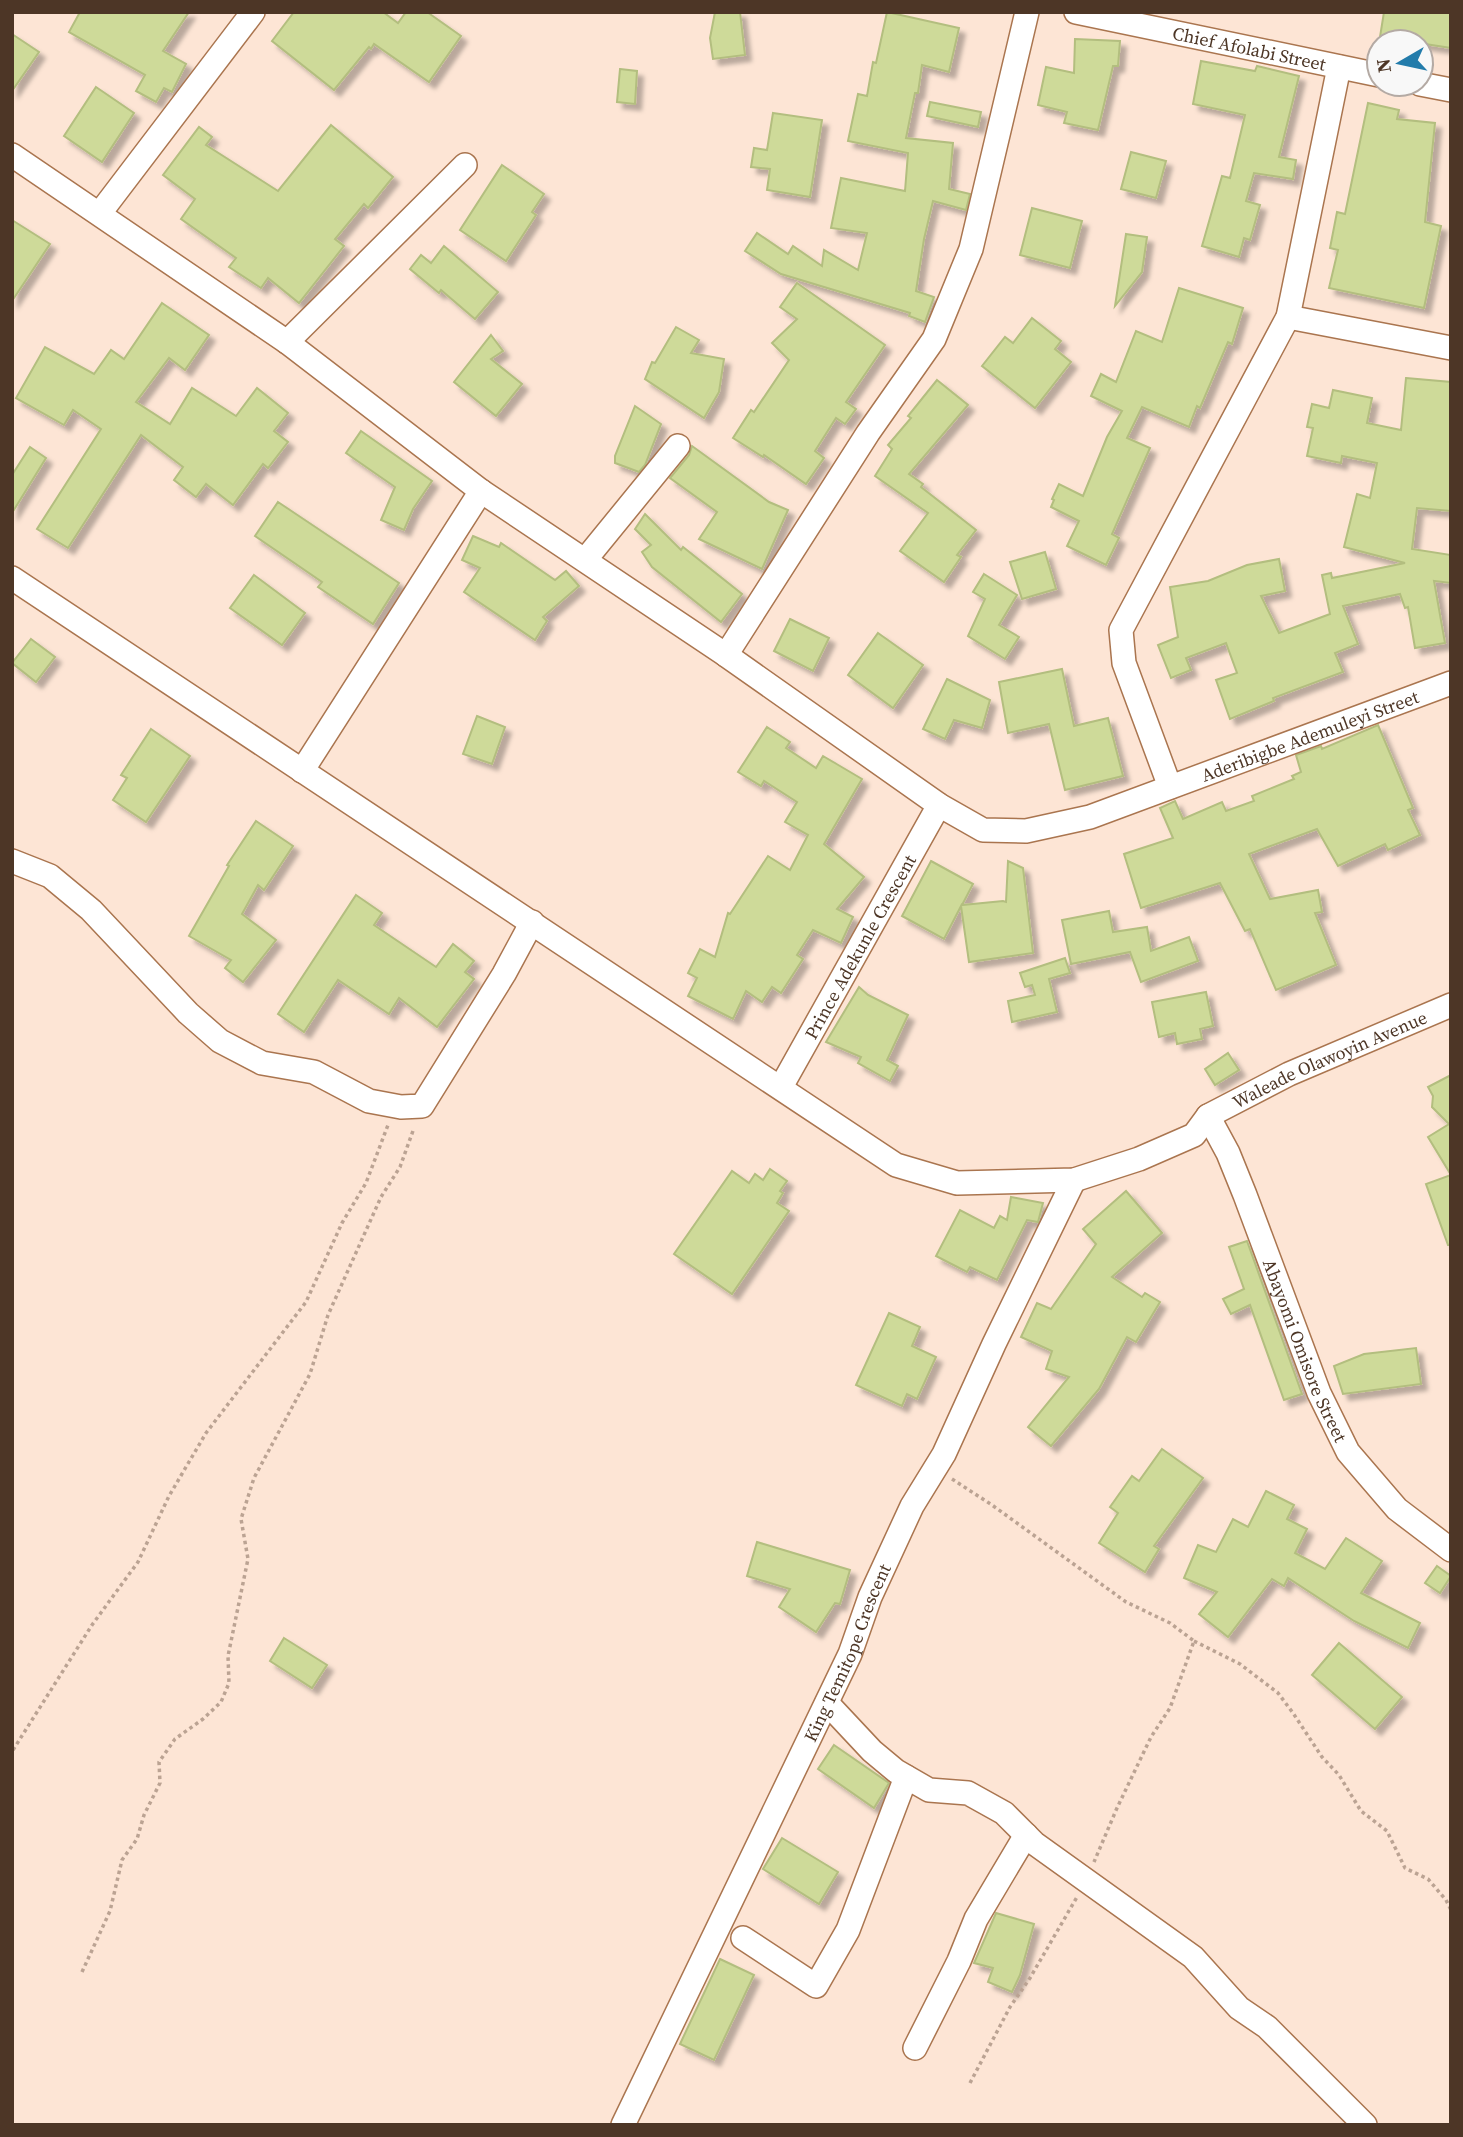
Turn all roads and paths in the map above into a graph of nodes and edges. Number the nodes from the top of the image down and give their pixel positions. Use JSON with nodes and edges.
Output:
{"nodes":[{"id":1,"x":253,"y":12,"type":"edge"},
{"id":2,"x":1027,"y":12,"type":"edge"},
{"id":3,"x":1076,"y":12,"type":"edge"},
{"id":4,"x":1339,"y":67,"type":"junction"},
{"id":5,"x":1365,"y":72,"type":"edge"},
{"id":6,"x":12,"y":155,"type":"edge"},
{"id":7,"x":465,"y":166,"type":"dead end"},
{"id":8,"x":100,"y":213,"type":"junction"},
{"id":9,"x":1288,"y":317,"type":"junction"},
{"id":10,"x":287,"y":342,"type":"junction"},
{"id":11,"x":1451,"y":348,"type":"edge"},
{"id":12,"x":678,"y":446,"type":"dead end"},
{"id":13,"x":481,"y":491,"type":"junction"},
{"id":14,"x":585,"y":560,"type":"junction"},
{"id":15,"x":12,"y":578,"type":"edge"},
{"id":16,"x":726,"y":655,"type":"junction"},
{"id":17,"x":1451,"y":683,"type":"edge"},
{"id":18,"x":302,"y":771,"type":"junction"},
{"id":19,"x":1170,"y":787,"type":"junction"},
{"id":20,"x":939,"y":805,"type":"junction"},
{"id":21,"x":12,"y":861,"type":"edge"},
{"id":22,"x":532,"y":922,"type":"junction"},
{"id":23,"x":1451,"y":1005,"type":"edge"},
{"id":24,"x":781,"y":1087,"type":"junction"},
{"id":25,"x":411,"y":1107,"type":"junction"},
{"id":26,"x":1209,"y":1116,"type":"junction"},
{"id":27,"x":1074,"y":1180,"type":"junction"},
{"id":28,"x":936,"y":1468,"type":"junction"},
{"id":29,"x":1451,"y":1550,"type":"edge"},
{"id":30,"x":1194,"y":1642,"type":"junction"},
{"id":31,"x":827,"y":1703,"type":"junction"},
{"id":32,"x":13,"y":1751,"type":"edge"},
{"id":33,"x":906,"y":1777,"type":"junction"},
{"id":34,"x":1026,"y":1835,"type":"junction"},
{"id":35,"x":1085,"y":1881,"type":"junction"},
{"id":36,"x":1451,"y":1910,"type":"edge"},
{"id":37,"x":743,"y":1938,"type":"dead end"},
{"id":38,"x":82,"y":1972,"type":"dead end"},
{"id":39,"x":915,"y":2048,"type":"dead end"},
{"id":40,"x":970,"y":2083,"type":"dead end"},
{"id":41,"x":623,"y":2125,"type":"edge"},
{"id":42,"x":1365,"y":2125,"type":"edge"}],
"edges":[{"from":1,"to":8,"type":"street"},
{"from":2,"to":16,"type":"street"},
{"from":3,"to":4,"type":"street","name":"Chief Afolabi Street"},
{"from":4,"to":5,"type":"street","name":"Chief Afolabi Street"},
{"from":4,"to":9,"type":"street"},
{"from":6,"to":8,"type":"street","name":"Aderibigbe Ademuleyi Street"},
{"from":7,"to":10,"type":"street"},
{"from":8,"to":10,"type":"street","name":"Aderibigbe Ademuleyi Street"},
{"from":9,"to":11,"type":"street"},
{"from":9,"to":19,"type":"street"},
{"from":10,"to":13,"type":"street","name":"Aderibigbe Ademuleyi Street"},
{"from":12,"to":14,"type":"street"},
{"from":13,"to":14,"type":"street","name":"Aderibigbe Ademuleyi Street"},
{"from":13,"to":18,"type":"street"},
{"from":14,"to":16,"type":"street","name":"Aderibigbe Ademuleyi Street"},
{"from":15,"to":18,"type":"street","name":"Waleade Olawoyin Avenue"},
{"from":16,"to":20,"type":"street","name":"Aderibigbe Ademuleyi Street"},
{"from":17,"to":19,"type":"street","name":"Aderibigbe Ademuleyi Street"},
{"from":18,"to":22,"type":"street","name":"Waleade Olawoyin Avenue"},
{"from":19,"to":20,"type":"street","name":"Aderibigbe Ademuleyi Street"},
{"from":20,"to":24,"type":"street","name":"Prince Adekunle Crescent"},
{"from":21,"to":25,"type":"street"},
{"from":22,"to":24,"type":"street","name":"Waleade Olawoyin Avenue"},
{"from":22,"to":25,"type":"street"},
{"from":23,"to":26,"type":"street","name":"Waleade Olawoyin Avenue"},
{"from":24,"to":27,"type":"street","name":"Waleade Olawoyin Avenue"},
{"from":25,"to":32,"type":"path"},
{"from":25,"to":38,"type":"path"},
{"from":26,"to":27,"type":"street","name":"Waleade Olawoyin Avenue"},
{"from":26,"to":29,"type":"street","name":"Abayomi Omisore Street"},
{"from":27,"to":28,"type":"street","name":"King Temitope Crescent"},
{"from":28,"to":30,"type":"path"},
{"from":28,"to":31,"type":"street","name":"King Temitope Crescent"},
{"from":30,"to":35,"type":"path"},
{"from":30,"to":36,"type":"path"},
{"from":31,"to":33,"type":"street"},
{"from":31,"to":41,"type":"street","name":"King Temitope Crescent"},
{"from":33,"to":34,"type":"street"},
{"from":33,"to":37,"type":"street"},
{"from":34,"to":35,"type":"street"},
{"from":34,"to":39,"type":"street"},
{"from":35,"to":40,"type":"path"},
{"from":35,"to":42,"type":"street"}]}
